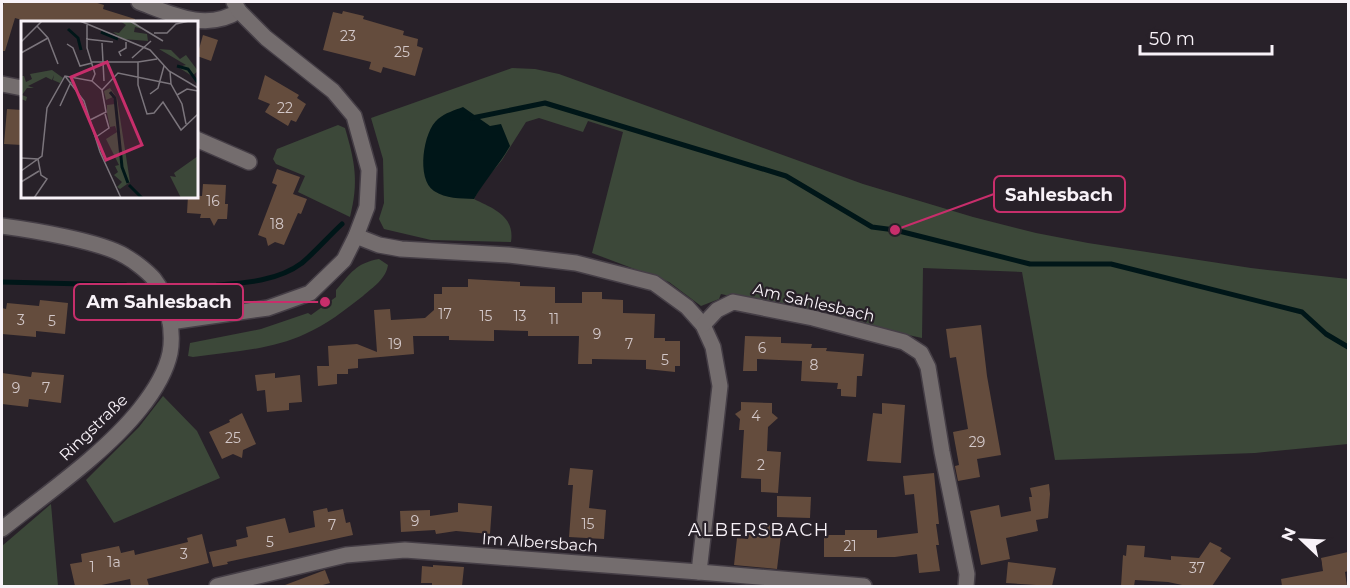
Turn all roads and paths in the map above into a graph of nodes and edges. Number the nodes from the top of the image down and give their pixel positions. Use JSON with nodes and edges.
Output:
{"nodes":[{"id":1,"x":139,"y":2,"type":"edge"},
{"id":2,"x":236,"y":6,"type":"edge"},
{"id":3,"x":2,"y":84,"type":"edge"},
{"id":4,"x":21,"y":88,"type":"edge"},
{"id":5,"x":198,"y":140,"type":"edge"},
{"id":6,"x":249,"y":162,"type":"dead end"},
{"id":7,"x":2,"y":226,"type":"edge"},
{"id":8,"x":356,"y":236,"type":"junction"},
{"id":9,"x":170,"y":322,"type":"junction"},
{"id":10,"x":703,"y":325,"type":"junction"},
{"id":11,"x":2,"y":529,"type":"edge"},
{"id":12,"x":699,"y":572,"type":"junction"},
{"id":13,"x":218,"y":586,"type":"edge"},
{"id":14,"x":864,"y":586,"type":"edge"},
{"id":15,"x":966,"y":586,"type":"edge"}],
"edges":[{"from":1,"to":2,"type":"street"},
{"from":2,"to":8,"type":"street"},
{"from":3,"to":4,"type":"street"},
{"from":5,"to":6,"type":"street"},
{"from":7,"to":9,"type":"street","name":"Ringstraße"},
{"from":8,"to":9,"type":"street"},
{"from":8,"to":10,"type":"street"},
{"from":9,"to":11,"type":"street","name":"Ringstraße"},
{"from":10,"to":12,"type":"street"},
{"from":10,"to":15,"type":"street","name":"Am Sahlesbach"},
{"from":12,"to":13,"type":"street","name":"Im Albersbach"},
{"from":12,"to":14,"type":"street","name":"Im Albersbach"}]}
